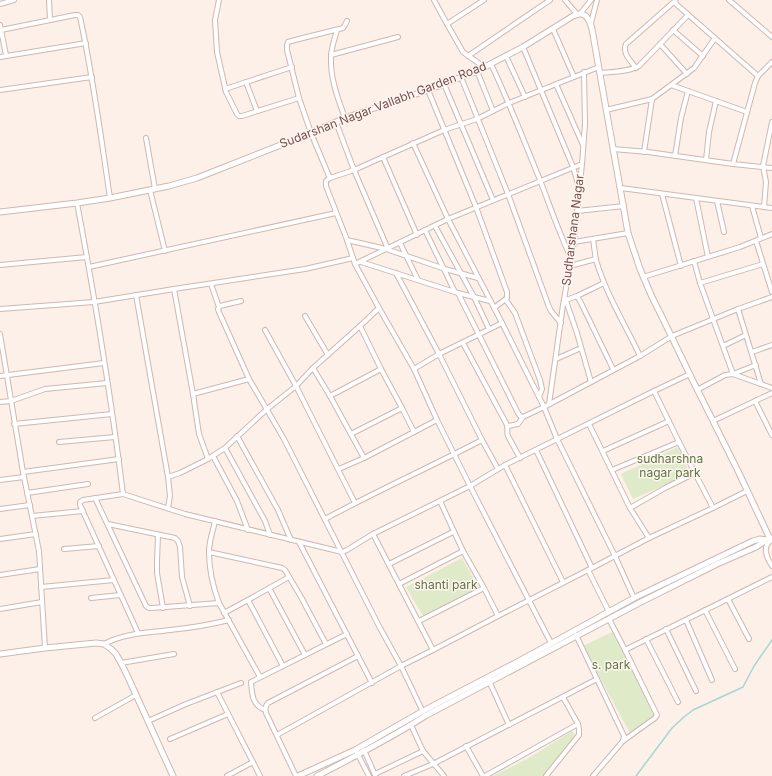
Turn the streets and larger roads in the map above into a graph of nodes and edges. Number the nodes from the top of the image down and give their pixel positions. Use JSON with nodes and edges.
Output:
{"nodes":[{"id":1,"x":14,"y":0,"type":"edge"},
{"id":2,"x":49,"y":0,"type":"edge"},
{"id":3,"x":219,"y":0,"type":"edge"},
{"id":4,"x":434,"y":0,"type":"edge"},
{"id":5,"x":484,"y":0,"type":"edge"},
{"id":6,"x":550,"y":0,"type":"edge"},
{"id":7,"x":565,"y":0,"type":"edge"},
{"id":8,"x":590,"y":0,"type":"edge"},
{"id":9,"x":598,"y":0,"type":"edge"},
{"id":10,"x":729,"y":0,"type":"edge"},
{"id":11,"x":675,"y":1,"type":"edge"},
{"id":12,"x":734,"y":2,"type":"edge"},
{"id":13,"x":0,"y":4,"type":"edge"},
{"id":14,"x":578,"y":14,"type":"junction"},
{"id":15,"x":688,"y":15,"type":"junction"},
{"id":16,"x":50,"y":20,"type":"junction"},
{"id":17,"x":346,"y":20,"type":"dead end"},
{"id":18,"x":591,"y":23,"type":"junction"},
{"id":19,"x":447,"y":24,"type":"junction"},
{"id":20,"x":0,"y":25,"type":"edge"},
{"id":21,"x":553,"y":29,"type":"junction"},
{"id":22,"x":1,"y":30,"type":"junction"},
{"id":23,"x":337,"y":30,"type":"junction"},
{"id":24,"x":673,"y":30,"type":"junction"},
{"id":25,"x":398,"y":37,"type":"dead end"},
{"id":26,"x":772,"y":37,"type":"edge"},
{"id":27,"x":715,"y":38,"type":"junction"},
{"id":28,"x":86,"y":43,"type":"junction"},
{"id":29,"x":660,"y":44,"type":"junction"},
{"id":30,"x":523,"y":47,"type":"junction"},
{"id":31,"x":6,"y":55,"type":"junction"},
{"id":32,"x":331,"y":55,"type":"junction"},
{"id":33,"x":0,"y":56,"type":"edge"},
{"id":34,"x":468,"y":56,"type":"junction"},
{"id":35,"x":506,"y":56,"type":"junction"},
{"id":36,"x":703,"y":56,"type":"junction"},
{"id":37,"x":772,"y":62,"type":"edge"},
{"id":38,"x":491,"y":64,"type":"junction"},
{"id":39,"x":599,"y":66,"type":"junction"},
{"id":40,"x":292,"y":67,"type":"junction"},
{"id":41,"x":484,"y":67,"type":"junction"},
{"id":42,"x":636,"y":68,"type":"junction"},
{"id":43,"x":477,"y":71,"type":"junction"},
{"id":44,"x":584,"y":72,"type":"junction"},
{"id":45,"x":600,"y":73,"type":"junction"},
{"id":46,"x":687,"y":74,"type":"junction"},
{"id":47,"x":758,"y":76,"type":"junction"},
{"id":48,"x":92,"y":77,"type":"junction"},
{"id":49,"x":461,"y":77,"type":"junction"},
{"id":50,"x":574,"y":77,"type":"junction"},
{"id":51,"x":246,"y":82,"type":"junction"},
{"id":52,"x":444,"y":84,"type":"junction"},
{"id":53,"x":556,"y":84,"type":"junction"},
{"id":54,"x":671,"y":85,"type":"junction"},
{"id":55,"x":225,"y":89,"type":"junction"},
{"id":56,"x":0,"y":90,"type":"edge"},
{"id":57,"x":428,"y":90,"type":"junction"},
{"id":58,"x":540,"y":91,"type":"junction"},
{"id":59,"x":688,"y":91,"type":"junction"},
{"id":60,"x":525,"y":97,"type":"junction"},
{"id":61,"x":299,"y":98,"type":"junction"},
{"id":62,"x":652,"y":99,"type":"junction"},
{"id":63,"x":716,"y":101,"type":"junction"},
{"id":64,"x":509,"y":103,"type":"junction"},
{"id":65,"x":606,"y":110,"type":"junction"},
{"id":66,"x":258,"y":111,"type":"junction"},
{"id":67,"x":493,"y":111,"type":"junction"},
{"id":68,"x":747,"y":112,"type":"junction"},
{"id":69,"x":345,"y":118,"type":"junction"},
{"id":70,"x":477,"y":119,"type":"junction"},
{"id":71,"x":336,"y":122,"type":"junction"},
{"id":72,"x":772,"y":122,"type":"edge"},
{"id":73,"x":461,"y":124,"type":"junction"},
{"id":74,"x":444,"y":130,"type":"junction"},
{"id":75,"x":311,"y":132,"type":"junction"},
{"id":76,"x":146,"y":138,"type":"dead end"},
{"id":77,"x":413,"y":144,"type":"junction"},
{"id":78,"x":584,"y":145,"type":"junction"},
{"id":79,"x":613,"y":149,"type":"junction"},
{"id":80,"x":644,"y":152,"type":"junction"},
{"id":81,"x":675,"y":156,"type":"junction"},
{"id":82,"x":383,"y":157,"type":"junction"},
{"id":83,"x":706,"y":160,"type":"junction"},
{"id":84,"x":582,"y":164,"type":"junction"},
{"id":85,"x":733,"y":164,"type":"junction"},
{"id":86,"x":763,"y":166,"type":"junction"},
{"id":87,"x":573,"y":167,"type":"junction"},
{"id":88,"x":772,"y":168,"type":"edge"},
{"id":89,"x":354,"y":170,"type":"junction"},
{"id":90,"x":330,"y":178,"type":"junction"},
{"id":91,"x":540,"y":181,"type":"junction"},
{"id":92,"x":579,"y":187,"type":"junction"},
{"id":93,"x":620,"y":188,"type":"junction"},
{"id":94,"x":153,"y":190,"type":"junction"},
{"id":95,"x":508,"y":194,"type":"junction"},
{"id":96,"x":662,"y":194,"type":"junction"},
{"id":97,"x":110,"y":198,"type":"junction"},
{"id":98,"x":696,"y":198,"type":"junction"},
{"id":99,"x":493,"y":200,"type":"junction"},
{"id":100,"x":717,"y":201,"type":"junction"},
{"id":101,"x":77,"y":203,"type":"junction"},
{"id":102,"x":624,"y":206,"type":"junction"},
{"id":103,"x":752,"y":206,"type":"junction"},
{"id":104,"x":476,"y":207,"type":"junction"},
{"id":105,"x":764,"y":207,"type":"junction"},
{"id":106,"x":772,"y":208,"type":"edge"},
{"id":107,"x":577,"y":210,"type":"junction"},
{"id":108,"x":0,"y":212,"type":"edge"},
{"id":109,"x":336,"y":212,"type":"junction"},
{"id":110,"x":448,"y":219,"type":"junction"},
{"id":111,"x":435,"y":226,"type":"junction"},
{"id":112,"x":425,"y":230,"type":"junction"},
{"id":113,"x":724,"y":232,"type":"dead end"},
{"id":114,"x":628,"y":233,"type":"junction"},
{"id":115,"x":417,"y":234,"type":"junction"},
{"id":116,"x":772,"y":234,"type":"edge"},
{"id":117,"x":761,"y":238,"type":"junction"},
{"id":118,"x":593,"y":239,"type":"junction"},
{"id":119,"x":347,"y":240,"type":"junction"},
{"id":120,"x":756,"y":240,"type":"junction"},
{"id":121,"x":574,"y":242,"type":"junction"},
{"id":122,"x":400,"y":243,"type":"junction"},
{"id":123,"x":387,"y":249,"type":"junction"},
{"id":124,"x":165,"y":250,"type":"junction"},
{"id":125,"x":406,"y":256,"type":"junction"},
{"id":126,"x":87,"y":257,"type":"junction"},
{"id":127,"x":708,"y":257,"type":"junction"},
{"id":128,"x":353,"y":258,"type":"junction"},
{"id":129,"x":571,"y":258,"type":"junction"},
{"id":130,"x":596,"y":259,"type":"junction"},
{"id":131,"x":694,"y":262,"type":"junction"},
{"id":132,"x":358,"y":263,"type":"junction"},
{"id":133,"x":763,"y":264,"type":"junction"},
{"id":134,"x":0,"y":265,"type":"edge"},
{"id":135,"x":570,"y":266,"type":"junction"},
{"id":136,"x":681,"y":266,"type":"junction"},
{"id":137,"x":89,"y":267,"type":"junction"},
{"id":138,"x":445,"y":269,"type":"junction"},
{"id":139,"x":396,"y":273,"type":"junction"},
{"id":140,"x":461,"y":274,"type":"junction"},
{"id":141,"x":643,"y":277,"type":"junction"},
{"id":142,"x":478,"y":278,"type":"junction"},
{"id":143,"x":418,"y":280,"type":"junction"},
{"id":144,"x":604,"y":283,"type":"junction"},
{"id":145,"x":211,"y":284,"type":"junction"},
{"id":146,"x":700,"y":284,"type":"junction"},
{"id":147,"x":174,"y":289,"type":"junction"},
{"id":148,"x":772,"y":292,"type":"edge"},
{"id":149,"x":457,"y":293,"type":"junction"},
{"id":150,"x":136,"y":295,"type":"junction"},
{"id":151,"x":577,"y":296,"type":"junction"},
{"id":152,"x":474,"y":297,"type":"junction"},
{"id":153,"x":565,"y":298,"type":"junction"},
{"id":154,"x":772,"y":298,"type":"edge"},
{"id":155,"x":506,"y":300,"type":"junction"},
{"id":156,"x":241,"y":301,"type":"dead end"},
{"id":157,"x":490,"y":301,"type":"junction"},
{"id":158,"x":94,"y":302,"type":"junction"},
{"id":159,"x":219,"y":308,"type":"junction"},
{"id":160,"x":379,"y":308,"type":"junction"},
{"id":161,"x":494,"y":308,"type":"junction"},
{"id":162,"x":0,"y":309,"type":"edge"},
{"id":163,"x":738,"y":309,"type":"junction"},
{"id":164,"x":305,"y":316,"type":"dead end"},
{"id":165,"x":713,"y":319,"type":"junction"},
{"id":166,"x":502,"y":323,"type":"junction"},
{"id":167,"x":561,"y":323,"type":"junction"},
{"id":168,"x":360,"y":326,"type":"junction"},
{"id":169,"x":489,"y":329,"type":"junction"},
{"id":170,"x":265,"y":330,"type":"dead end"},
{"id":171,"x":0,"y":334,"type":"edge"},
{"id":172,"x":480,"y":334,"type":"junction"},
{"id":173,"x":746,"y":335,"type":"junction"},
{"id":174,"x":672,"y":336,"type":"junction"},
{"id":175,"x":0,"y":342,"type":"edge"},
{"id":176,"x":463,"y":343,"type":"junction"},
{"id":177,"x":772,"y":345,"type":"edge"},
{"id":178,"x":723,"y":346,"type":"junction"},
{"id":179,"x":581,"y":348,"type":"junction"},
{"id":180,"x":752,"y":352,"type":"junction"},
{"id":181,"x":439,"y":354,"type":"junction"},
{"id":182,"x":328,"y":355,"type":"junction"},
{"id":183,"x":640,"y":356,"type":"junction"},
{"id":184,"x":556,"y":359,"type":"junction"},
{"id":185,"x":104,"y":363,"type":"junction"},
{"id":186,"x":756,"y":365,"type":"junction"},
{"id":187,"x":313,"y":368,"type":"junction"},
{"id":188,"x":381,"y":369,"type":"junction"},
{"id":189,"x":414,"y":369,"type":"junction"},
{"id":190,"x":614,"y":369,"type":"junction"},
{"id":191,"x":690,"y":374,"type":"junction"},
{"id":192,"x":733,"y":374,"type":"junction"},
{"id":193,"x":6,"y":375,"type":"junction"},
{"id":194,"x":0,"y":376,"type":"edge"},
{"id":195,"x":249,"y":379,"type":"junction"},
{"id":196,"x":591,"y":382,"type":"junction"},
{"id":197,"x":107,"y":383,"type":"junction"},
{"id":198,"x":762,"y":384,"type":"junction"},
{"id":199,"x":296,"y":386,"type":"junction"},
{"id":200,"x":772,"y":388,"type":"edge"},
{"id":201,"x":697,"y":390,"type":"junction"},
{"id":202,"x":654,"y":391,"type":"junction"},
{"id":203,"x":772,"y":393,"type":"edge"},
{"id":204,"x":193,"y":394,"type":"junction"},
{"id":205,"x":330,"y":396,"type":"junction"},
{"id":206,"x":539,"y":397,"type":"junction"},
{"id":207,"x":10,"y":400,"type":"junction"},
{"id":208,"x":755,"y":401,"type":"junction"},
{"id":209,"x":0,"y":402,"type":"edge"},
{"id":210,"x":549,"y":404,"type":"junction"},
{"id":211,"x":544,"y":407,"type":"junction"},
{"id":212,"x":402,"y":408,"type":"junction"},
{"id":213,"x":266,"y":410,"type":"junction"},
{"id":214,"x":112,"y":414,"type":"junction"},
{"id":215,"x":523,"y":417,"type":"junction"},
{"id":216,"x":437,"y":420,"type":"junction"},
{"id":217,"x":669,"y":421,"type":"junction"},
{"id":218,"x":713,"y":421,"type":"junction"},
{"id":219,"x":14,"y":424,"type":"junction"},
{"id":220,"x":589,"y":424,"type":"junction"},
{"id":221,"x":508,"y":426,"type":"junction"},
{"id":222,"x":414,"y":432,"type":"junction"},
{"id":223,"x":351,"y":434,"type":"junction"},
{"id":224,"x":772,"y":435,"type":"edge"},
{"id":225,"x":237,"y":436,"type":"junction"},
{"id":226,"x":115,"y":437,"type":"junction"},
{"id":227,"x":557,"y":439,"type":"junction"},
{"id":228,"x":482,"y":440,"type":"junction"},
{"id":229,"x":59,"y":442,"type":"dead end"},
{"id":230,"x":679,"y":442,"type":"junction"},
{"id":231,"x":225,"y":448,"type":"junction"},
{"id":232,"x":536,"y":450,"type":"junction"},
{"id":233,"x":603,"y":451,"type":"junction"},
{"id":234,"x":454,"y":454,"type":"junction"},
{"id":235,"x":212,"y":456,"type":"junction"},
{"id":236,"x":364,"y":458,"type":"junction"},
{"id":237,"x":520,"y":458,"type":"junction"},
{"id":238,"x":119,"y":459,"type":"junction"},
{"id":239,"x":208,"y":459,"type":"junction"},
{"id":240,"x":505,"y":465,"type":"junction"},
{"id":241,"x":339,"y":469,"type":"junction"},
{"id":242,"x":498,"y":469,"type":"junction"},
{"id":243,"x":612,"y":470,"type":"junction"},
{"id":244,"x":23,"y":472,"type":"junction"},
{"id":245,"x":695,"y":473,"type":"junction"},
{"id":246,"x":24,"y":477,"type":"junction"},
{"id":247,"x":168,"y":478,"type":"junction"},
{"id":248,"x":0,"y":480,"type":"edge"},
{"id":249,"x":88,"y":484,"type":"dead end"},
{"id":250,"x":470,"y":486,"type":"junction"},
{"id":251,"x":747,"y":491,"type":"junction"},
{"id":252,"x":27,"y":493,"type":"junction"},
{"id":253,"x":123,"y":494,"type":"junction"},
{"id":254,"x":95,"y":498,"type":"junction"},
{"id":255,"x":440,"y":501,"type":"junction"},
{"id":256,"x":355,"y":503,"type":"junction"},
{"id":257,"x":30,"y":505,"type":"junction"},
{"id":258,"x":168,"y":508,"type":"junction"},
{"id":259,"x":630,"y":508,"type":"junction"},
{"id":260,"x":713,"y":508,"type":"junction"},
{"id":261,"x":0,"y":509,"type":"edge"},
{"id":262,"x":83,"y":511,"type":"junction"},
{"id":263,"x":32,"y":516,"type":"junction"},
{"id":264,"x":325,"y":519,"type":"junction"},
{"id":265,"x":215,"y":521,"type":"junction"},
{"id":266,"x":108,"y":524,"type":"junction"},
{"id":267,"x":248,"y":530,"type":"junction"},
{"id":268,"x":453,"y":532,"type":"junction"},
{"id":269,"x":36,"y":534,"type":"junction"},
{"id":270,"x":373,"y":534,"type":"junction"},
{"id":271,"x":158,"y":535,"type":"junction"},
{"id":272,"x":270,"y":535,"type":"junction"},
{"id":273,"x":649,"y":538,"type":"junction"},
{"id":274,"x":0,"y":539,"type":"edge"},
{"id":275,"x":770,"y":539,"type":"edge"},
{"id":276,"x":291,"y":540,"type":"junction"},
{"id":277,"x":299,"y":542,"type":"junction"},
{"id":278,"x":98,"y":546,"type":"junction"},
{"id":279,"x":64,"y":549,"type":"dead end"},
{"id":280,"x":209,"y":552,"type":"junction"},
{"id":281,"x":342,"y":552,"type":"junction"},
{"id":282,"x":463,"y":552,"type":"junction"},
{"id":283,"x":615,"y":556,"type":"junction"},
{"id":284,"x":389,"y":564,"type":"junction"},
{"id":285,"x":772,"y":566,"type":"edge"},
{"id":286,"x":40,"y":569,"type":"junction"},
{"id":287,"x":590,"y":569,"type":"junction"},
{"id":288,"x":0,"y":575,"type":"edge"},
{"id":289,"x":289,"y":577,"type":"junction"},
{"id":290,"x":772,"y":578,"type":"edge"},
{"id":291,"x":114,"y":580,"type":"junction"},
{"id":292,"x":563,"y":582,"type":"junction"},
{"id":293,"x":399,"y":584,"type":"junction"},
{"id":294,"x":41,"y":587,"type":"junction"},
{"id":295,"x":269,"y":588,"type":"junction"},
{"id":296,"x":484,"y":588,"type":"junction"},
{"id":297,"x":121,"y":595,"type":"junction"},
{"id":298,"x":90,"y":598,"type":"dead end"},
{"id":299,"x":634,"y":598,"type":"junction"},
{"id":300,"x":728,"y":599,"type":"junction"},
{"id":301,"x":248,"y":600,"type":"junction"},
{"id":302,"x":529,"y":600,"type":"junction"},
{"id":303,"x":42,"y":602,"type":"junction"},
{"id":304,"x":219,"y":603,"type":"junction"},
{"id":305,"x":190,"y":606,"type":"junction"},
{"id":306,"x":163,"y":608,"type":"junction"},
{"id":307,"x":0,"y":609,"type":"edge"},
{"id":308,"x":705,"y":610,"type":"junction"},
{"id":309,"x":609,"y":612,"type":"junction"},
{"id":310,"x":224,"y":613,"type":"junction"},
{"id":311,"x":498,"y":616,"type":"junction"},
{"id":312,"x":609,"y":619,"type":"junction"},
{"id":313,"x":228,"y":620,"type":"junction"},
{"id":314,"x":686,"y":620,"type":"junction"},
{"id":315,"x":419,"y":621,"type":"junction"},
{"id":316,"x":666,"y":630,"type":"junction"},
{"id":317,"x":138,"y":633,"type":"junction"},
{"id":318,"x":347,"y":634,"type":"junction"},
{"id":319,"x":575,"y":634,"type":"junction"},
{"id":320,"x":646,"y":639,"type":"junction"},
{"id":321,"x":749,"y":639,"type":"dead end"},
{"id":322,"x":551,"y":643,"type":"junction"},
{"id":323,"x":104,"y":644,"type":"junction"},
{"id":324,"x":326,"y":644,"type":"junction"},
{"id":325,"x":45,"y":648,"type":"junction"},
{"id":326,"x":433,"y":650,"type":"junction"},
{"id":327,"x":625,"y":650,"type":"junction"},
{"id":328,"x":0,"y":654,"type":"edge"},
{"id":329,"x":174,"y":654,"type":"dead end"},
{"id":330,"x":305,"y":655,"type":"junction"},
{"id":331,"x":358,"y":656,"type":"junction"},
{"id":332,"x":121,"y":663,"type":"junction"},
{"id":333,"x":283,"y":666,"type":"junction"},
{"id":334,"x":401,"y":666,"type":"junction"},
{"id":335,"x":735,"y":669,"type":"dead end"},
{"id":336,"x":260,"y":677,"type":"junction"},
{"id":337,"x":597,"y":679,"type":"junction"},
{"id":338,"x":488,"y":680,"type":"junction"},
{"id":339,"x":712,"y":680,"type":"dead end"},
{"id":340,"x":241,"y":683,"type":"dead end"},
{"id":341,"x":372,"y":683,"type":"junction"},
{"id":342,"x":696,"y":691,"type":"dead end"},
{"id":343,"x":217,"y":692,"type":"junction"},
{"id":344,"x":136,"y":695,"type":"junction"},
{"id":345,"x":562,"y":697,"type":"junction"},
{"id":346,"x":678,"y":702,"type":"dead end"},
{"id":347,"x":265,"y":710,"type":"junction"},
{"id":348,"x":424,"y":713,"type":"junction"},
{"id":349,"x":228,"y":714,"type":"junction"},
{"id":350,"x":95,"y":718,"type":"dead end"},
{"id":351,"x":148,"y":721,"type":"junction"},
{"id":352,"x":509,"y":724,"type":"junction"},
{"id":353,"x":578,"y":724,"type":"junction"},
{"id":354,"x":411,"y":725,"type":"junction"},
{"id":355,"x":277,"y":735,"type":"junction"},
{"id":356,"x":170,"y":738,"type":"dead end"},
{"id":357,"x":623,"y":741,"type":"junction"},
{"id":358,"x":466,"y":746,"type":"junction"},
{"id":359,"x":363,"y":749,"type":"junction"},
{"id":360,"x":355,"y":750,"type":"junction"},
{"id":361,"x":422,"y":751,"type":"junction"},
{"id":362,"x":358,"y":756,"type":"junction"},
{"id":363,"x":253,"y":762,"type":"junction"},
{"id":364,"x":433,"y":764,"type":"junction"},
{"id":365,"x":375,"y":775,"type":"edge"},
{"id":366,"x":442,"y":775,"type":"edge"},
{"id":367,"x":173,"y":776,"type":"edge"},
{"id":368,"x":227,"y":776,"type":"edge"},
{"id":369,"x":260,"y":776,"type":"edge"},
{"id":370,"x":297,"y":776,"type":"edge"},
{"id":371,"x":317,"y":776,"type":"edge"},
{"id":372,"x":368,"y":776,"type":"edge"},
{"id":373,"x":404,"y":776,"type":"edge"},
{"id":374,"x":484,"y":776,"type":"edge"},
{"id":375,"x":546,"y":776,"type":"edge"},
{"id":376,"x":593,"y":776,"type":"edge"}],
"edges":[{"from":1,"to":13,"type":"street"},
{"from":2,"to":16,"type":"street"},
{"from":3,"to":55,"type":"street"},
{"from":4,"to":19,"type":"street"},
{"from":5,"to":19,"type":"street"},
{"from":6,"to":34,"type":"street"},
{"from":7,"to":14,"type":"street"},
{"from":8,"to":14,"type":"street"},
{"from":9,"to":18,"type":"street"},
{"from":10,"to":12,"type":"street"},
{"from":11,"to":15,"type":"street"},
{"from":11,"to":42,"type":"street"},
{"from":12,"to":26,"type":"street"},
{"from":14,"to":18,"type":"street"},
{"from":14,"to":21,"type":"street","name":"Sudarshan Nagar Vallabh Garden Road"},
{"from":15,"to":24,"type":"street"},
{"from":15,"to":27,"type":"street"},
{"from":16,"to":22,"type":"street"},
{"from":16,"to":28,"type":"street"},
{"from":17,"to":23,"type":"street"},
{"from":18,"to":39,"type":"street"},
{"from":19,"to":34,"type":"street"},
{"from":20,"to":22,"type":"street"},
{"from":21,"to":30,"type":"street","name":"Sudarshan Nagar Vallabh Garden Road"},
{"from":21,"to":50,"type":"street"},
{"from":22,"to":31,"type":"street"},
{"from":23,"to":32,"type":"street"},
{"from":23,"to":40,"type":"street"},
{"from":24,"to":29,"type":"street"},
{"from":24,"to":36,"type":"street"},
{"from":25,"to":32,"type":"street"},
{"from":27,"to":36,"type":"street"},
{"from":27,"to":47,"type":"street"},
{"from":28,"to":31,"type":"street"},
{"from":28,"to":48,"type":"street"},
{"from":29,"to":42,"type":"street"},
{"from":29,"to":46,"type":"street"},
{"from":30,"to":35,"type":"street","name":"Sudarshan Nagar Vallabh Garden Road"},
{"from":30,"to":58,"type":"street"},
{"from":31,"to":33,"type":"street"},
{"from":32,"to":69,"type":"street"},
{"from":34,"to":41,"type":"street"},
{"from":35,"to":38,"type":"street","name":"Sudarshan Nagar Vallabh Garden Road"},
{"from":35,"to":60,"type":"street"},
{"from":36,"to":46,"type":"street"},
{"from":37,"to":47,"type":"street"},
{"from":38,"to":41,"type":"street","name":"Sudarshan Nagar Vallabh Garden Road"},
{"from":38,"to":64,"type":"street"},
{"from":39,"to":44,"type":"street"},
{"from":39,"to":45,"type":"street"},
{"from":40,"to":51,"type":"street"},
{"from":40,"to":61,"type":"street"},
{"from":41,"to":43,"type":"street","name":"Sudarshan Nagar Vallabh Garden Road"},
{"from":42,"to":45,"type":"street"},
{"from":43,"to":49,"type":"street","name":"Sudarshan Nagar Vallabh Garden Road"},
{"from":43,"to":67,"type":"street"},
{"from":44,"to":50,"type":"street"},
{"from":44,"to":78,"type":"street","name":"Sudharshana Nagar"},
{"from":45,"to":65,"type":"street"},
{"from":46,"to":54,"type":"street"},
{"from":47,"to":68,"type":"street"},
{"from":48,"to":56,"type":"street"},
{"from":48,"to":97,"type":"street"},
{"from":49,"to":52,"type":"street","name":"Sudarshan Nagar Vallabh Garden Road"},
{"from":49,"to":70,"type":"street"},
{"from":50,"to":53,"type":"street"},
{"from":51,"to":55,"type":"street"},
{"from":51,"to":66,"type":"street"},
{"from":52,"to":57,"type":"street","name":"Sudarshan Nagar Vallabh Garden Road"},
{"from":52,"to":73,"type":"street"},
{"from":53,"to":58,"type":"street"},
{"from":53,"to":78,"type":"street"},
{"from":54,"to":59,"type":"street"},
{"from":54,"to":62,"type":"street"},
{"from":55,"to":66,"type":"street"},
{"from":57,"to":69,"type":"street","name":"Sudarshan Nagar Vallabh Garden Road"},
{"from":57,"to":74,"type":"street"},
{"from":58,"to":60,"type":"street"},
{"from":58,"to":87,"type":"street"},
{"from":59,"to":63,"type":"street"},
{"from":59,"to":81,"type":"street"},
{"from":60,"to":64,"type":"street"},
{"from":61,"to":66,"type":"street"},
{"from":61,"to":75,"type":"street"},
{"from":62,"to":65,"type":"street"},
{"from":62,"to":80,"type":"street"},
{"from":63,"to":68,"type":"street"},
{"from":63,"to":83,"type":"street"},
{"from":64,"to":67,"type":"street"},
{"from":64,"to":91,"type":"street"},
{"from":65,"to":79,"type":"street"},
{"from":67,"to":70,"type":"street"},
{"from":68,"to":85,"type":"street"},
{"from":69,"to":71,"type":"street","name":"Sudarshan Nagar Vallabh Garden Road"},
{"from":70,"to":73,"type":"street"},
{"from":70,"to":95,"type":"street"},
{"from":71,"to":75,"type":"street","name":"Sudarshan Nagar Vallabh Garden Road"},
{"from":71,"to":89,"type":"street"},
{"from":72,"to":86,"type":"street"},
{"from":73,"to":74,"type":"street"},
{"from":73,"to":99,"type":"street"},
{"from":74,"to":77,"type":"street"},
{"from":74,"to":104,"type":"street"},
{"from":75,"to":90,"type":"street"},
{"from":75,"to":94,"type":"street","name":"Sudarshan Nagar Vallabh Garden Road"},
{"from":76,"to":94,"type":"street"},
{"from":77,"to":82,"type":"street"},
{"from":77,"to":110,"type":"street"},
{"from":78,"to":84,"type":"street","name":"Sudharshana Nagar"},
{"from":79,"to":80,"type":"street"},
{"from":79,"to":93,"type":"street"},
{"from":80,"to":81,"type":"street"},
{"from":81,"to":83,"type":"street"},
{"from":82,"to":89,"type":"street"},
{"from":82,"to":115,"type":"street"},
{"from":83,"to":85,"type":"street"},
{"from":84,"to":87,"type":"street"},
{"from":84,"to":92,"type":"street","name":"Sudharshana Nagar"},
{"from":85,"to":86,"type":"street"},
{"from":86,"to":88,"type":"street"},
{"from":86,"to":105,"type":"street"},
{"from":87,"to":91,"type":"street"},
{"from":87,"to":92,"type":"street"},
{"from":89,"to":90,"type":"street"},
{"from":89,"to":123,"type":"street"},
{"from":90,"to":109,"type":"street"},
{"from":91,"to":95,"type":"street"},
{"from":91,"to":129,"type":"street"},
{"from":92,"to":107,"type":"street","name":"Sudharshana Nagar"},
{"from":93,"to":96,"type":"street"},
{"from":93,"to":102,"type":"street"},
{"from":94,"to":97,"type":"street","name":"Sudarshan Nagar Vallabh Garden Road"},
{"from":94,"to":124,"type":"street"},
{"from":95,"to":99,"type":"street"},
{"from":95,"to":167,"type":"street"},
{"from":96,"to":98,"type":"street"},
{"from":96,"to":136,"type":"street"},
{"from":97,"to":101,"type":"street","name":"Sudarshan Nagar Vallabh Garden Road"},
{"from":98,"to":100,"type":"street"},
{"from":98,"to":127,"type":"street"},
{"from":99,"to":104,"type":"street"},
{"from":100,"to":103,"type":"street"},
{"from":100,"to":113,"type":"street"},
{"from":101,"to":108,"type":"street","name":"Sudarshan Nagar Vallabh Garden Road"},
{"from":101,"to":126,"type":"street"},
{"from":102,"to":107,"type":"street"},
{"from":102,"to":114,"type":"street"},
{"from":103,"to":105,"type":"street"},
{"from":103,"to":117,"type":"street"},
{"from":104,"to":110,"type":"street"},
{"from":104,"to":155,"type":"street"},
{"from":105,"to":106,"type":"street"},
{"from":107,"to":121,"type":"street","name":"Sudharshana Nagar"},
{"from":109,"to":119,"type":"street"},
{"from":109,"to":124,"type":"street"},
{"from":110,"to":111,"type":"street"},
{"from":110,"to":142,"type":"street"},
{"from":111,"to":112,"type":"street"},
{"from":111,"to":140,"type":"street"},
{"from":112,"to":115,"type":"street"},
{"from":112,"to":138,"type":"street"},
{"from":114,"to":118,"type":"street"},
{"from":114,"to":141,"type":"street"},
{"from":115,"to":122,"type":"street"},
{"from":116,"to":117,"type":"street"},
{"from":117,"to":120,"type":"street"},
{"from":118,"to":121,"type":"street"},
{"from":118,"to":130,"type":"street"},
{"from":119,"to":123,"type":"street"},
{"from":119,"to":128,"type":"street"},
{"from":120,"to":127,"type":"street"},
{"from":120,"to":133,"type":"street"},
{"from":121,"to":129,"type":"street","name":"Sudharshana Nagar"},
{"from":122,"to":123,"type":"street"},
{"from":122,"to":125,"type":"street"},
{"from":123,"to":125,"type":"street"},
{"from":123,"to":132,"type":"street"},
{"from":124,"to":137,"type":"street"},
{"from":125,"to":138,"type":"street"},
{"from":125,"to":143,"type":"street"},
{"from":126,"to":134,"type":"street"},
{"from":126,"to":137,"type":"street"},
{"from":127,"to":131,"type":"street"},
{"from":128,"to":132,"type":"street"},
{"from":128,"to":145,"type":"street"},
{"from":129,"to":135,"type":"street","name":"Sudharshana Nagar"},
{"from":130,"to":135,"type":"street"},
{"from":130,"to":144,"type":"street"},
{"from":131,"to":136,"type":"street"},
{"from":131,"to":146,"type":"street"},
{"from":132,"to":139,"type":"street"},
{"from":132,"to":160,"type":"street"},
{"from":133,"to":146,"type":"street"},
{"from":133,"to":148,"type":"street"},
{"from":135,"to":153,"type":"street","name":"Sudharshana Nagar"},
{"from":136,"to":141,"type":"street"},
{"from":137,"to":158,"type":"street"},
{"from":138,"to":140,"type":"street"},
{"from":138,"to":149,"type":"street"},
{"from":139,"to":143,"type":"street"},
{"from":139,"to":181,"type":"street"},
{"from":140,"to":142,"type":"street"},
{"from":140,"to":152,"type":"street"},
{"from":141,"to":174,"type":"street"},
{"from":142,"to":157,"type":"street"},
{"from":143,"to":149,"type":"street"},
{"from":144,"to":151,"type":"street","name":"Sudharshana Nagar"},
{"from":144,"to":183,"type":"street"},
{"from":145,"to":147,"type":"street"},
{"from":145,"to":159,"type":"street"},
{"from":146,"to":165,"type":"street"},
{"from":147,"to":150,"type":"street"},
{"from":147,"to":204,"type":"street"},
{"from":149,"to":152,"type":"street"},
{"from":149,"to":172,"type":"street"},
{"from":150,"to":158,"type":"street"},
{"from":150,"to":247,"type":"street"},
{"from":151,"to":153,"type":"street","name":"Sudharshana Nagar"},
{"from":151,"to":190,"type":"street"},
{"from":152,"to":157,"type":"street"},
{"from":152,"to":169,"type":"street"},
{"from":153,"to":167,"type":"street","name":"Sudharshana Nagar"},
{"from":153,"to":179,"type":"street","name":"Sudharshana Nagar"},
{"from":154,"to":163,"type":"street"},
{"from":155,"to":161,"type":"street"},
{"from":155,"to":206,"type":"street"},
{"from":156,"to":159,"type":"street"},
{"from":157,"to":161,"type":"street"},
{"from":158,"to":162,"type":"street"},
{"from":158,"to":185,"type":"street"},
{"from":159,"to":195,"type":"street"},
{"from":160,"to":168,"type":"street"},
{"from":160,"to":189,"type":"street"},
{"from":161,"to":166,"type":"street"},
{"from":163,"to":165,"type":"street"},
{"from":163,"to":173,"type":"street"},
{"from":164,"to":182,"type":"street"},
{"from":165,"to":174,"type":"street"},
{"from":165,"to":178,"type":"street"},
{"from":166,"to":169,"type":"street"},
{"from":166,"to":206,"type":"street"},
{"from":167,"to":184,"type":"street","name":"Sudharshana Nagar"},
{"from":168,"to":182,"type":"street"},
{"from":168,"to":188,"type":"street"},
{"from":169,"to":172,"type":"street"},
{"from":170,"to":199,"type":"street"},
{"from":171,"to":175,"type":"street"},
{"from":172,"to":176,"type":"street"},
{"from":172,"to":215,"type":"street"},
{"from":173,"to":178,"type":"street"},
{"from":173,"to":180,"type":"street"},
{"from":174,"to":183,"type":"street"},
{"from":174,"to":191,"type":"street"},
{"from":175,"to":193,"type":"street"},
{"from":176,"to":181,"type":"street"},
{"from":176,"to":221,"type":"street"},
{"from":177,"to":180,"type":"street"},
{"from":178,"to":192,"type":"street"},
{"from":179,"to":184,"type":"street"},
{"from":179,"to":196,"type":"street","name":"Sudharshana Nagar"},
{"from":180,"to":186,"type":"street"},
{"from":181,"to":189,"type":"street"},
{"from":181,"to":228,"type":"street"},
{"from":182,"to":187,"type":"street"},
{"from":183,"to":190,"type":"street"},
{"from":184,"to":210,"type":"street","name":"Sudharshana Nagar"},
{"from":185,"to":193,"type":"street"},
{"from":185,"to":197,"type":"street"},
{"from":186,"to":192,"type":"street"},
{"from":186,"to":198,"type":"street"},
{"from":187,"to":199,"type":"street"},
{"from":187,"to":205,"type":"street"},
{"from":188,"to":205,"type":"street"},
{"from":188,"to":212,"type":"street"},
{"from":189,"to":216,"type":"street"},
{"from":190,"to":196,"type":"street"},
{"from":191,"to":201,"type":"street"},
{"from":191,"to":202,"type":"street"},
{"from":192,"to":198,"type":"street"},
{"from":192,"to":201,"type":"street"},
{"from":193,"to":194,"type":"street"},
{"from":193,"to":207,"type":"street"},
{"from":195,"to":204,"type":"street"},
{"from":195,"to":213,"type":"street"},
{"from":196,"to":210,"type":"street"},
{"from":197,"to":207,"type":"street"},
{"from":197,"to":214,"type":"street"},
{"from":198,"to":200,"type":"street"},
{"from":199,"to":213,"type":"street"},
{"from":199,"to":241,"type":"street"},
{"from":201,"to":218,"type":"street"},
{"from":202,"to":217,"type":"street"},
{"from":202,"to":220,"type":"street"},
{"from":203,"to":208,"type":"street"},
{"from":204,"to":239,"type":"street"},
{"from":205,"to":223,"type":"street"},
{"from":206,"to":211,"type":"street"},
{"from":207,"to":209,"type":"street"},
{"from":207,"to":219,"type":"street"},
{"from":208,"to":218,"type":"street"},
{"from":208,"to":224,"type":"street"},
{"from":210,"to":211,"type":"street"},
{"from":211,"to":215,"type":"street"},
{"from":211,"to":227,"type":"street"},
{"from":212,"to":222,"type":"street"},
{"from":212,"to":223,"type":"street"},
{"from":213,"to":225,"type":"street"},
{"from":213,"to":264,"type":"street"},
{"from":214,"to":219,"type":"street"},
{"from":214,"to":226,"type":"street"},
{"from":215,"to":221,"type":"street"},
{"from":216,"to":222,"type":"street"},
{"from":216,"to":234,"type":"street"},
{"from":217,"to":230,"type":"street"},
{"from":217,"to":233,"type":"street"},
{"from":218,"to":251,"type":"street"},
{"from":219,"to":244,"type":"street"},
{"from":220,"to":227,"type":"street"},
{"from":220,"to":233,"type":"street"},
{"from":221,"to":237,"type":"street"},
{"from":222,"to":236,"type":"street"},
{"from":223,"to":236,"type":"street"},
{"from":225,"to":231,"type":"street"},
{"from":225,"to":276,"type":"street"},
{"from":226,"to":229,"type":"street"},
{"from":226,"to":238,"type":"street"},
{"from":227,"to":232,"type":"street"},
{"from":227,"to":283,"type":"street"},
{"from":228,"to":234,"type":"street"},
{"from":228,"to":242,"type":"street"},
{"from":230,"to":243,"type":"street"},
{"from":230,"to":245,"type":"street"},
{"from":231,"to":235,"type":"street"},
{"from":231,"to":272,"type":"street"},
{"from":232,"to":237,"type":"street"},
{"from":232,"to":287,"type":"street"},
{"from":233,"to":243,"type":"street"},
{"from":234,"to":250,"type":"street"},
{"from":234,"to":256,"type":"street"},
{"from":235,"to":239,"type":"street"},
{"from":235,"to":267,"type":"street"},
{"from":236,"to":241,"type":"street"},
{"from":237,"to":240,"type":"street"},
{"from":238,"to":244,"type":"street"},
{"from":238,"to":253,"type":"street"},
{"from":239,"to":247,"type":"street"},
{"from":240,"to":242,"type":"street"},
{"from":240,"to":292,"type":"street"},
{"from":241,"to":256,"type":"street"},
{"from":242,"to":250,"type":"street"},
{"from":243,"to":259,"type":"street"},
{"from":244,"to":246,"type":"street"},
{"from":245,"to":259,"type":"street"},
{"from":245,"to":260,"type":"street"},
{"from":246,"to":248,"type":"street"},
{"from":246,"to":252,"type":"street"},
{"from":247,"to":258,"type":"street"},
{"from":249,"to":252,"type":"street"},
{"from":250,"to":255,"type":"street"},
{"from":250,"to":302,"type":"street"},
{"from":251,"to":260,"type":"street"},
{"from":251,"to":275,"type":"street"},
{"from":252,"to":257,"type":"street"},
{"from":253,"to":254,"type":"street"},
{"from":253,"to":258,"type":"street"},
{"from":254,"to":262,"type":"street"},
{"from":254,"to":266,"type":"street"},
{"from":255,"to":268,"type":"street"},
{"from":255,"to":270,"type":"street"},
{"from":256,"to":264,"type":"street"},
{"from":257,"to":261,"type":"street"},
{"from":257,"to":263,"type":"street"},
{"from":258,"to":265,"type":"street"},
{"from":259,"to":273,"type":"street"},
{"from":260,"to":273,"type":"street"},
{"from":262,"to":263,"type":"street"},
{"from":262,"to":278,"type":"street"},
{"from":263,"to":269,"type":"street"},
{"from":264,"to":281,"type":"street"},
{"from":265,"to":267,"type":"street"},
{"from":265,"to":280,"type":"street"},
{"from":266,"to":271,"type":"street"},
{"from":266,"to":306,"type":"street"},
{"from":267,"to":272,"type":"street"},
{"from":268,"to":282,"type":"street"},
{"from":268,"to":284,"type":"street"},
{"from":269,"to":274,"type":"street"},
{"from":269,"to":286,"type":"street"},
{"from":270,"to":281,"type":"street"},
{"from":270,"to":284,"type":"street"},
{"from":271,"to":305,"type":"street"},
{"from":271,"to":306,"type":"street"},
{"from":272,"to":276,"type":"street"},
{"from":273,"to":283,"type":"street"},
{"from":275,"to":285,"type":"street"},
{"from":275,"to":299,"type":"street"},
{"from":275,"to":312,"type":"street"},
{"from":276,"to":277,"type":"street"},
{"from":277,"to":281,"type":"street"},
{"from":277,"to":318,"type":"street"},
{"from":278,"to":279,"type":"street"},
{"from":278,"to":291,"type":"street"},
{"from":280,"to":289,"type":"street"},
{"from":280,"to":304,"type":"street"},
{"from":281,"to":334,"type":"street"},
{"from":282,"to":293,"type":"street"},
{"from":282,"to":296,"type":"street"},
{"from":283,"to":287,"type":"street"},
{"from":283,"to":299,"type":"street"},
{"from":284,"to":293,"type":"street"},
{"from":286,"to":288,"type":"street"},
{"from":286,"to":294,"type":"street"},
{"from":287,"to":292,"type":"street"},
{"from":287,"to":309,"type":"street"},
{"from":289,"to":295,"type":"street"},
{"from":289,"to":324,"type":"street"},
{"from":290,"to":300,"type":"street"},
{"from":291,"to":294,"type":"street"},
{"from":291,"to":297,"type":"street"},
{"from":292,"to":302,"type":"street"},
{"from":293,"to":315,"type":"street"},
{"from":294,"to":303,"type":"street"},
{"from":295,"to":301,"type":"street"},
{"from":295,"to":330,"type":"street"},
{"from":296,"to":311,"type":"street"},
{"from":296,"to":315,"type":"street"},
{"from":297,"to":298,"type":"street"},
{"from":297,"to":317,"type":"street"},
{"from":299,"to":309,"type":"street"},
{"from":300,"to":308,"type":"street"},
{"from":300,"to":321,"type":"street"},
{"from":301,"to":310,"type":"street"},
{"from":301,"to":333,"type":"street"},
{"from":302,"to":311,"type":"street"},
{"from":302,"to":322,"type":"street"},
{"from":303,"to":307,"type":"street"},
{"from":303,"to":325,"type":"street"},
{"from":304,"to":305,"type":"street"},
{"from":304,"to":310,"type":"street"},
{"from":305,"to":306,"type":"street"},
{"from":308,"to":314,"type":"street"},
{"from":308,"to":335,"type":"street"},
{"from":309,"to":319,"type":"street"},
{"from":310,"to":313,"type":"street"},
{"from":311,"to":326,"type":"street"},
{"from":312,"to":319,"type":"street"},
{"from":312,"to":327,"type":"street"},
{"from":313,"to":317,"type":"street"},
{"from":313,"to":336,"type":"street"},
{"from":314,"to":316,"type":"street"},
{"from":314,"to":339,"type":"street"},
{"from":315,"to":326,"type":"street"},
{"from":316,"to":320,"type":"street"},
{"from":316,"to":342,"type":"street"},
{"from":317,"to":323,"type":"street"},
{"from":318,"to":324,"type":"street"},
{"from":318,"to":331,"type":"street"},
{"from":319,"to":322,"type":"street"},
{"from":319,"to":337,"type":"street"},
{"from":319,"to":338,"type":"street"},
{"from":320,"to":327,"type":"street"},
{"from":320,"to":346,"type":"street"},
{"from":322,"to":338,"type":"street"},
{"from":323,"to":325,"type":"street"},
{"from":323,"to":332,"type":"street"},
{"from":324,"to":330,"type":"street"},
{"from":325,"to":328,"type":"street"},
{"from":326,"to":334,"type":"street"},
{"from":327,"to":357,"type":"street"},
{"from":329,"to":332,"type":"street"},
{"from":330,"to":333,"type":"street"},
{"from":331,"to":341,"type":"street"},
{"from":331,"to":347,"type":"street"},
{"from":332,"to":344,"type":"street"},
{"from":333,"to":336,"type":"street"},
{"from":334,"to":341,"type":"street"},
{"from":334,"to":348,"type":"street"},
{"from":336,"to":347,"type":"street"},
{"from":337,"to":345,"type":"street"},
{"from":337,"to":357,"type":"street"},
{"from":338,"to":348,"type":"street"},
{"from":338,"to":352,"type":"street"},
{"from":340,"to":343,"type":"street"},
{"from":341,"to":355,"type":"street"},
{"from":343,"to":349,"type":"street"},
{"from":343,"to":351,"type":"street"},
{"from":344,"to":350,"type":"street"},
{"from":344,"to":351,"type":"street"},
{"from":345,"to":352,"type":"street"},
{"from":345,"to":353,"type":"street"},
{"from":347,"to":355,"type":"street"},
{"from":348,"to":354,"type":"street"},
{"from":348,"to":359,"type":"street"},
{"from":349,"to":356,"type":"street"},
{"from":349,"to":363,"type":"street"},
{"from":351,"to":367,"type":"street"},
{"from":352,"to":358,"type":"street"},
{"from":353,"to":374,"type":"street"},
{"from":353,"to":375,"type":"street"},
{"from":354,"to":359,"type":"street"},
{"from":354,"to":361,"type":"street"},
{"from":355,"to":370,"type":"street"},
{"from":357,"to":376,"type":"street"},
{"from":358,"to":364,"type":"street"},
{"from":358,"to":374,"type":"street"},
{"from":359,"to":360,"type":"street"},
{"from":359,"to":362,"type":"street"},
{"from":359,"to":365,"type":"street"},
{"from":360,"to":362,"type":"street"},
{"from":360,"to":370,"type":"street"},
{"from":361,"to":364,"type":"street"},
{"from":361,"to":365,"type":"street"},
{"from":362,"to":371,"type":"street"},
{"from":362,"to":372,"type":"street"},
{"from":363,"to":368,"type":"street"},
{"from":363,"to":369,"type":"street"},
{"from":364,"to":366,"type":"street"},
{"from":364,"to":373,"type":"street"}]}
